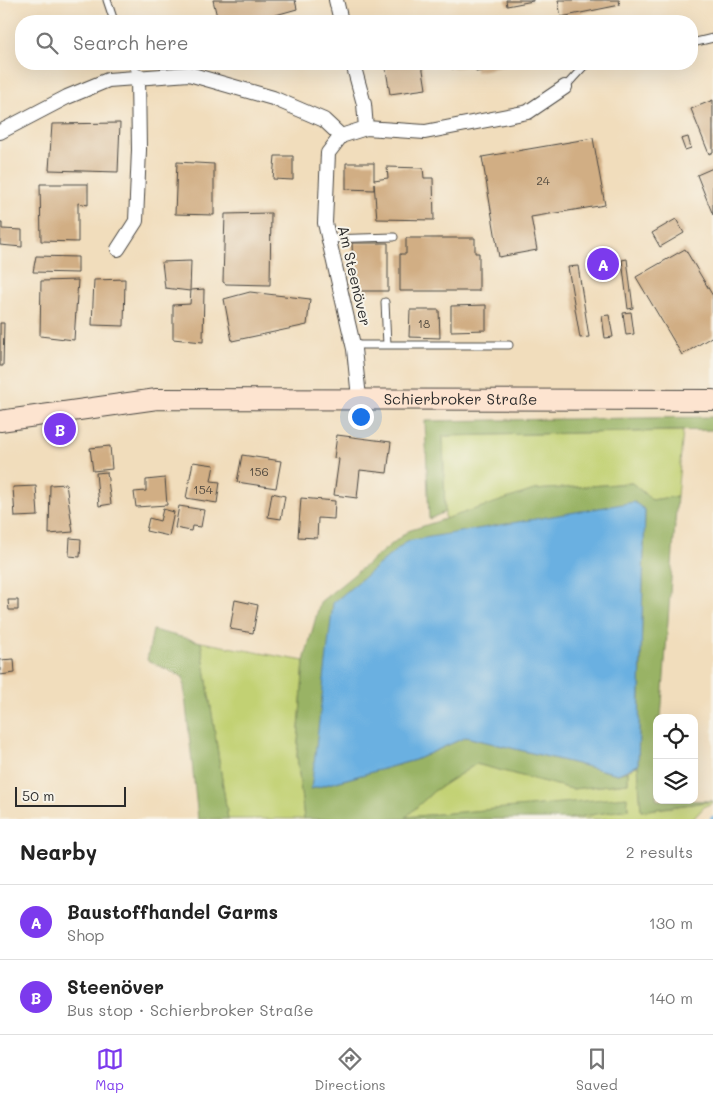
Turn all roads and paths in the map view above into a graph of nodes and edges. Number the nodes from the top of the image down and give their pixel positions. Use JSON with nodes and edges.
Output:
{"nodes":[{"id":1,"x":106,"y":0,"type":"edge"},
{"id":2,"x":336,"y":0,"type":"edge"},
{"id":3,"x":112,"y":15,"type":"edge"},
{"id":4,"x":340,"y":15,"type":"edge"},
{"id":5,"x":713,"y":38,"type":"edge"},
{"id":6,"x":698,"y":42,"type":"edge"},
{"id":7,"x":135,"y":70,"type":"edge"},
{"id":8,"x":355,"y":70,"type":"edge"},
{"id":9,"x":580,"y":70,"type":"edge"},
{"id":10,"x":565,"y":87,"type":"joint"},
{"id":11,"x":366,"y":128,"type":"junction"},
{"id":12,"x":0,"y":132,"type":"edge"},
{"id":13,"x":341,"y":136,"type":"junction"},
{"id":14,"x":394,"y":237,"type":"dead end"},
{"id":15,"x":328,"y":239,"type":"junction"},
{"id":16,"x":118,"y":249,"type":"dead end"},
{"id":17,"x":385,"y":302,"type":"dead end"},
{"id":18,"x":353,"y":345,"type":"junction"},
{"id":19,"x":386,"y":345,"type":"junction"},
{"id":20,"x":509,"y":345,"type":"dead end"},
{"id":21,"x":359,"y":398,"type":"junction"},
{"id":22,"x":713,"y":400,"type":"edge"},
{"id":23,"x":0,"y":421,"type":"edge"}],
"edges":[{"from":1,"to":3,"type":"lane"},
{"from":2,"to":4,"type":"street"},
{"from":5,"to":6,"type":"lane"},
{"from":7,"to":12,"type":"street"},
{"from":7,"to":13,"type":"street"},
{"from":7,"to":16,"type":"street"},
{"from":8,"to":11,"type":"street"},
{"from":9,"to":10,"type":"lane"},
{"from":10,"to":11,"type":"street"},
{"from":11,"to":13,"type":"street"},
{"from":13,"to":15,"type":"street","name":"Am Steenöver"},
{"from":14,"to":15,"type":"lane"},
{"from":15,"to":18,"type":"street","name":"Am Steenöver"},
{"from":17,"to":19,"type":"lane"},
{"from":18,"to":19,"type":"lane"},
{"from":18,"to":21,"type":"street","name":"Am Steenöver"},
{"from":19,"to":20,"type":"lane"},
{"from":21,"to":22,"type":"main road","name":"Schierbroker Straße"},
{"from":21,"to":23,"type":"main road","name":"Schierbroker Straße"}]}
